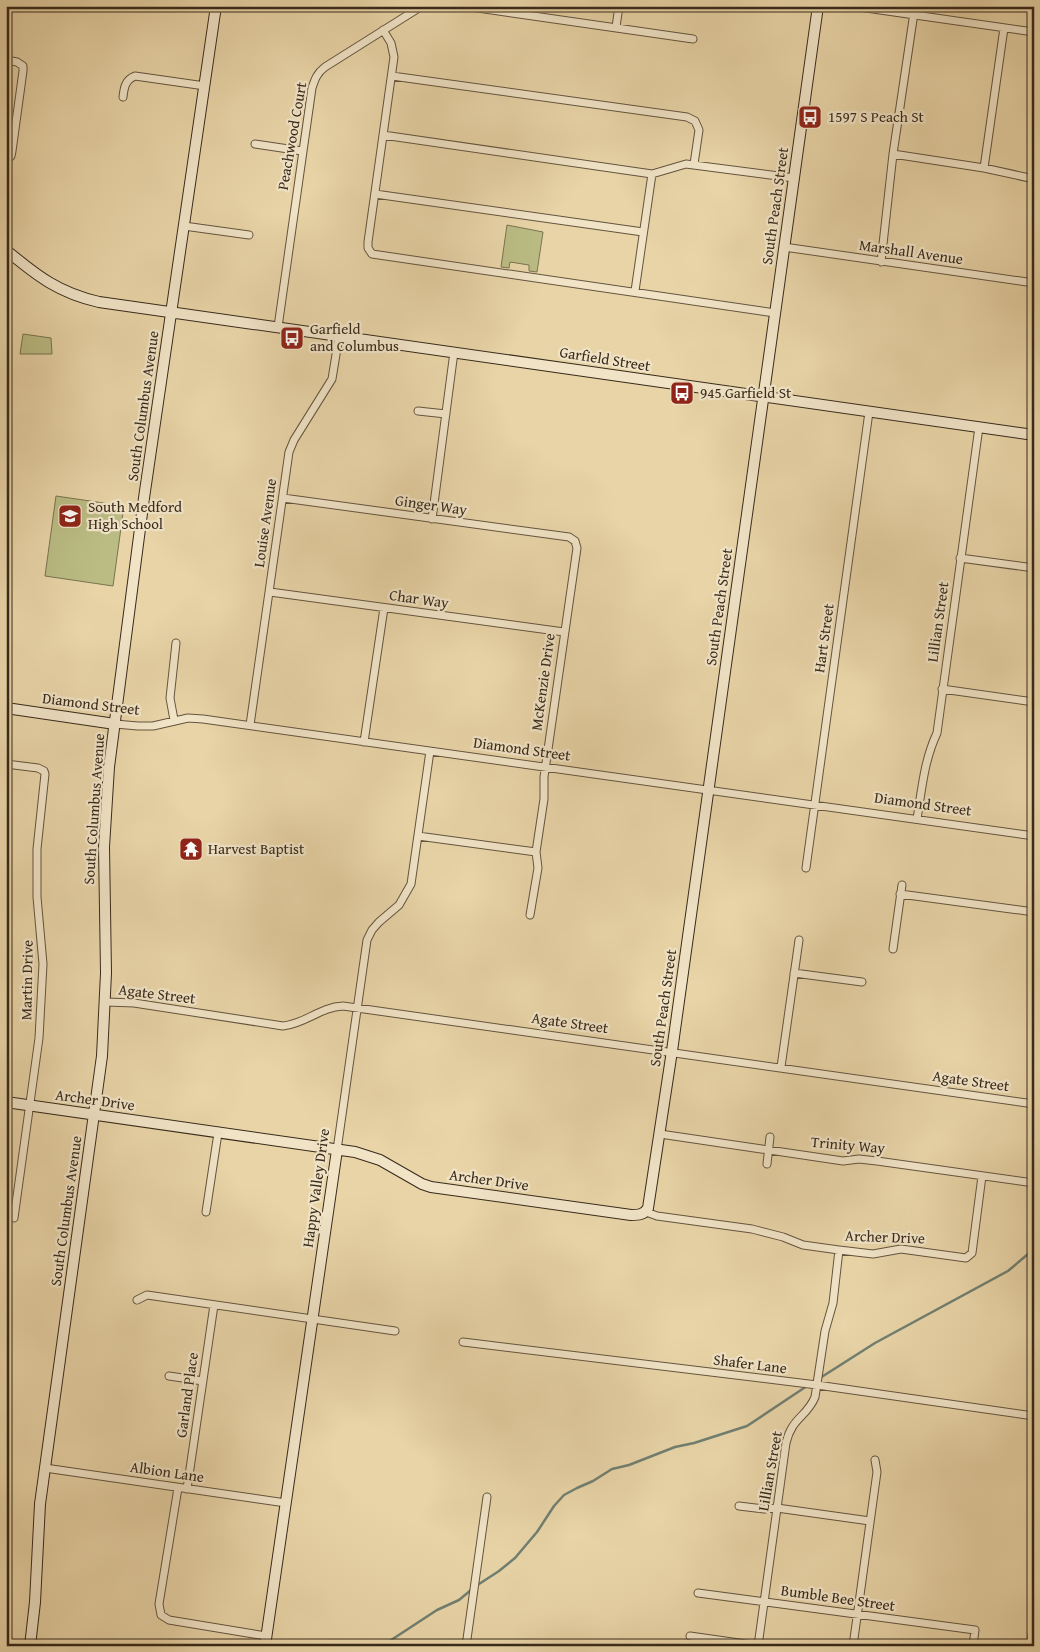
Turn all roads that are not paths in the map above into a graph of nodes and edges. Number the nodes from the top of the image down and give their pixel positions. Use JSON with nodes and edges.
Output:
{"nodes":[{"id":1,"x":216,"y":6,"type":"edge"},
{"id":2,"x":422,"y":6,"type":"edge"},
{"id":3,"x":464,"y":6,"type":"edge"},
{"id":4,"x":619,"y":6,"type":"edge"},
{"id":5,"x":818,"y":6,"type":"edge"},
{"id":6,"x":852,"y":6,"type":"edge"},
{"id":7,"x":914,"y":10,"type":"edge"},
{"id":8,"x":616,"y":27,"type":"junction"},
{"id":9,"x":1004,"y":28,"type":"junction"},
{"id":10,"x":383,"y":30,"type":"junction"},
{"id":11,"x":1034,"y":32,"type":"edge"},
{"id":12,"x":693,"y":39,"type":"dead end"},
{"id":13,"x":6,"y":60,"type":"edge"},
{"id":14,"x":392,"y":76,"type":"junction"},
{"id":15,"x":205,"y":86,"type":"junction"},
{"id":16,"x":123,"y":97,"type":"dead end"},
{"id":17,"x":383,"y":135,"type":"junction"},
{"id":18,"x":255,"y":144,"type":"dead end"},
{"id":19,"x":302,"y":151,"type":"junction"},
{"id":20,"x":894,"y":154,"type":"junction"},
{"id":21,"x":7,"y":160,"type":"edge"},
{"id":22,"x":694,"y":164,"type":"junction"},
{"id":23,"x":984,"y":168,"type":"junction"},
{"id":24,"x":652,"y":174,"type":"junction"},
{"id":25,"x":794,"y":178,"type":"junction"},
{"id":26,"x":1034,"y":180,"type":"edge"},
{"id":27,"x":375,"y":194,"type":"junction"},
{"id":28,"x":184,"y":226,"type":"junction"},
{"id":29,"x":643,"y":232,"type":"junction"},
{"id":30,"x":249,"y":235,"type":"dead end"},
{"id":31,"x":784,"y":247,"type":"junction"},
{"id":32,"x":6,"y":250,"type":"edge"},
{"id":33,"x":881,"y":262,"type":"junction"},
{"id":34,"x":1034,"y":283,"type":"edge"},
{"id":35,"x":635,"y":291,"type":"junction"},
{"id":36,"x":171,"y":312,"type":"junction"},
{"id":37,"x":776,"y":313,"type":"junction"},
{"id":38,"x":278,"y":327,"type":"junction"},
{"id":39,"x":339,"y":336,"type":"junction"},
{"id":40,"x":454,"y":352,"type":"junction"},
{"id":41,"x":764,"y":398,"type":"junction"},
{"id":42,"x":418,"y":411,"type":"dead end"},
{"id":43,"x":869,"y":412,"type":"junction"},
{"id":44,"x":446,"y":414,"type":"junction"},
{"id":45,"x":979,"y":427,"type":"junction"},
{"id":46,"x":1034,"y":435,"type":"edge"},
{"id":47,"x":283,"y":498,"type":"junction"},
{"id":48,"x":432,"y":519,"type":"junction"},
{"id":49,"x":575,"y":542,"type":"joint"},
{"id":50,"x":960,"y":558,"type":"junction"},
{"id":51,"x":1034,"y":568,"type":"edge"},
{"id":52,"x":270,"y":592,"type":"junction"},
{"id":53,"x":384,"y":608,"type":"junction"},
{"id":54,"x":564,"y":632,"type":"junction"},
{"id":55,"x":176,"y":643,"type":"dead end"},
{"id":56,"x":942,"y":689,"type":"junction"},
{"id":57,"x":1034,"y":702,"type":"edge"},
{"id":58,"x":6,"y":708,"type":"edge"},
{"id":59,"x":174,"y":720,"type":"junction"},
{"id":60,"x":115,"y":724,"type":"junction"},
{"id":61,"x":250,"y":725,"type":"junction"},
{"id":62,"x":364,"y":742,"type":"junction"},
{"id":63,"x":430,"y":751,"type":"junction"},
{"id":64,"x":6,"y":764,"type":"edge"},
{"id":65,"x":545,"y":767,"type":"junction"},
{"id":66,"x":709,"y":790,"type":"junction"},
{"id":67,"x":814,"y":804,"type":"junction"},
{"id":68,"x":917,"y":818,"type":"junction"},
{"id":69,"x":418,"y":836,"type":"junction"},
{"id":70,"x":1034,"y":836,"type":"edge"},
{"id":71,"x":536,"y":852,"type":"junction"},
{"id":72,"x":806,"y":868,"type":"dead end"},
{"id":73,"x":902,"y":885,"type":"dead end"},
{"id":74,"x":900,"y":894,"type":"junction"},
{"id":75,"x":1034,"y":912,"type":"edge"},
{"id":76,"x":530,"y":915,"type":"dead end"},
{"id":77,"x":799,"y":940,"type":"dead end"},
{"id":78,"x":892,"y":949,"type":"dead end"},
{"id":79,"x":794,"y":972,"type":"junction"},
{"id":80,"x":862,"y":982,"type":"dead end"},
{"id":81,"x":106,"y":1002,"type":"junction"},
{"id":82,"x":357,"y":1008,"type":"junction"},
{"id":83,"x":672,"y":1051,"type":"junction"},
{"id":84,"x":780,"y":1067,"type":"junction"},
{"id":85,"x":6,"y":1102,"type":"edge"},
{"id":86,"x":1034,"y":1104,"type":"edge"},
{"id":87,"x":30,"y":1105,"type":"junction"},
{"id":88,"x":95,"y":1115,"type":"junction"},
{"id":89,"x":218,"y":1133,"type":"junction"},
{"id":90,"x":660,"y":1134,"type":"junction"},
{"id":91,"x":770,"y":1137,"type":"dead end"},
{"id":92,"x":337,"y":1150,"type":"junction"},
{"id":93,"x":768,"y":1150,"type":"junction"},
{"id":94,"x":767,"y":1164,"type":"dead end"},
{"id":95,"x":982,"y":1176,"type":"junction"},
{"id":96,"x":1034,"y":1183,"type":"edge"},
{"id":97,"x":206,"y":1212,"type":"dead end"},
{"id":98,"x":646,"y":1212,"type":"junction"},
{"id":99,"x":14,"y":1218,"type":"dead end"},
{"id":100,"x":839,"y":1250,"type":"junction"},
{"id":101,"x":137,"y":1300,"type":"dead end"},
{"id":102,"x":214,"y":1305,"type":"junction"},
{"id":103,"x":313,"y":1319,"type":"junction"},
{"id":104,"x":395,"y":1331,"type":"dead end"},
{"id":105,"x":463,"y":1342,"type":"dead end"},
{"id":106,"x":169,"y":1376,"type":"dead end"},
{"id":107,"x":202,"y":1381,"type":"junction"},
{"id":108,"x":817,"y":1385,"type":"junction"},
{"id":109,"x":1034,"y":1416,"type":"edge"},
{"id":110,"x":875,"y":1460,"type":"dead end"},
{"id":111,"x":45,"y":1468,"type":"junction"},
{"id":112,"x":178,"y":1488,"type":"junction"},
{"id":113,"x":187,"y":1489,"type":"junction"},
{"id":114,"x":487,"y":1497,"type":"dead end"},
{"id":115,"x":286,"y":1503,"type":"junction"},
{"id":116,"x":739,"y":1506,"type":"dead end"},
{"id":117,"x":777,"y":1508,"type":"junction"},
{"id":118,"x":870,"y":1522,"type":"junction"},
{"id":119,"x":698,"y":1593,"type":"dead end"},
{"id":120,"x":764,"y":1602,"type":"junction"},
{"id":121,"x":858,"y":1615,"type":"junction"},
{"id":122,"x":1034,"y":1632,"type":"edge"},
{"id":123,"x":690,"y":1636,"type":"dead end"},
{"id":124,"x":266,"y":1641,"type":"edge"},
{"id":125,"x":30,"y":1646,"type":"edge"},
{"id":126,"x":466,"y":1646,"type":"edge"},
{"id":127,"x":759,"y":1646,"type":"edge"},
{"id":128,"x":853,"y":1646,"type":"edge"},
{"id":129,"x":973,"y":1646,"type":"edge"},
{"id":130,"x":1032,"y":1646,"type":"edge"}],
"edges":[{"from":1,"to":15,"type":"main road","name":"South Columbus Avenue"},
{"from":2,"to":10,"type":"street","name":"Peachwood Court"},
{"from":3,"to":8,"type":"street"},
{"from":4,"to":8,"type":"street"},
{"from":5,"to":25,"type":"main road","name":"South Peach Street"},
{"from":6,"to":7,"type":"street"},
{"from":7,"to":9,"type":"street"},
{"from":7,"to":20,"type":"street"},
{"from":8,"to":12,"type":"street"},
{"from":9,"to":11,"type":"street"},
{"from":9,"to":23,"type":"street"},
{"from":10,"to":14,"type":"street"},
{"from":10,"to":19,"type":"street","name":"Peachwood Court"},
{"from":13,"to":21,"type":"street"},
{"from":14,"to":17,"type":"street"},
{"from":14,"to":22,"type":"street"},
{"from":15,"to":16,"type":"street"},
{"from":15,"to":28,"type":"main road","name":"South Columbus Avenue"},
{"from":17,"to":24,"type":"street"},
{"from":17,"to":27,"type":"street"},
{"from":18,"to":19,"type":"street"},
{"from":19,"to":38,"type":"street","name":"Peachwood Court"},
{"from":20,"to":23,"type":"street"},
{"from":20,"to":33,"type":"street"},
{"from":22,"to":24,"type":"street"},
{"from":22,"to":25,"type":"street"},
{"from":23,"to":26,"type":"street"},
{"from":24,"to":29,"type":"street"},
{"from":25,"to":31,"type":"main road","name":"South Peach Street"},
{"from":27,"to":29,"type":"street"},
{"from":27,"to":35,"type":"street"},
{"from":28,"to":30,"type":"street"},
{"from":28,"to":36,"type":"main road","name":"South Columbus Avenue"},
{"from":29,"to":35,"type":"street"},
{"from":31,"to":33,"type":"street","name":"Marshall Avenue"},
{"from":31,"to":37,"type":"main road","name":"South Peach Street"},
{"from":32,"to":36,"type":"main road","name":"Garfield Street"},
{"from":33,"to":34,"type":"street","name":"Marshall Avenue"},
{"from":35,"to":37,"type":"street"},
{"from":36,"to":38,"type":"main road","name":"Garfield Street"},
{"from":36,"to":60,"type":"main road","name":"South Columbus Avenue"},
{"from":37,"to":41,"type":"main road","name":"South Peach Street"},
{"from":38,"to":39,"type":"main road","name":"Garfield Street"},
{"from":39,"to":40,"type":"main road","name":"Garfield Street"},
{"from":39,"to":47,"type":"street","name":"Louise Avenue"},
{"from":40,"to":41,"type":"main road","name":"Garfield Street"},
{"from":40,"to":44,"type":"street"},
{"from":41,"to":43,"type":"main road","name":"Garfield Street"},
{"from":41,"to":66,"type":"main road","name":"South Peach Street"},
{"from":42,"to":44,"type":"street"},
{"from":43,"to":45,"type":"main road","name":"Garfield Street"},
{"from":43,"to":67,"type":"street","name":"Hart Street"},
{"from":44,"to":48,"type":"street"},
{"from":45,"to":46,"type":"main road","name":"Garfield Street"},
{"from":45,"to":50,"type":"street","name":"Lillian Street"},
{"from":47,"to":48,"type":"street","name":"Ginger Way"},
{"from":47,"to":52,"type":"street","name":"Louise Avenue"},
{"from":48,"to":49,"type":"street","name":"Ginger Way"},
{"from":49,"to":54,"type":"street","name":"McKenzie Drive"},
{"from":50,"to":51,"type":"street"},
{"from":50,"to":56,"type":"street","name":"Lillian Street"},
{"from":52,"to":53,"type":"street","name":"Char Way"},
{"from":52,"to":61,"type":"street","name":"Louise Avenue"},
{"from":53,"to":54,"type":"street","name":"Char Way"},
{"from":53,"to":62,"type":"street"},
{"from":54,"to":65,"type":"street","name":"McKenzie Drive"},
{"from":55,"to":59,"type":"street"},
{"from":56,"to":57,"type":"street"},
{"from":56,"to":68,"type":"street","name":"Lillian Street"},
{"from":58,"to":60,"type":"main road","name":"Diamond Street"},
{"from":59,"to":60,"type":"street","name":"Diamond Street"},
{"from":59,"to":61,"type":"street","name":"Diamond Street"},
{"from":60,"to":81,"type":"main road","name":"South Columbus Avenue"},
{"from":61,"to":62,"type":"street","name":"Diamond Street"},
{"from":62,"to":63,"type":"street","name":"Diamond Street"},
{"from":63,"to":65,"type":"street","name":"Diamond Street"},
{"from":63,"to":69,"type":"street","name":"Happy Valley Drive"},
{"from":64,"to":87,"type":"street","name":"Martin Drive"},
{"from":65,"to":66,"type":"street","name":"Diamond Street"},
{"from":65,"to":71,"type":"street","name":"McKenzie Drive"},
{"from":66,"to":67,"type":"street","name":"Diamond Street"},
{"from":66,"to":83,"type":"main road","name":"South Peach Street"},
{"from":67,"to":68,"type":"street","name":"Diamond Street"},
{"from":67,"to":72,"type":"street","name":"Hart Street"},
{"from":68,"to":70,"type":"street","name":"Diamond Street"},
{"from":69,"to":71,"type":"street"},
{"from":69,"to":82,"type":"street","name":"Happy Valley Drive"},
{"from":71,"to":76,"type":"street","name":"McKenzie Drive"},
{"from":73,"to":74,"type":"street"},
{"from":74,"to":75,"type":"street"},
{"from":74,"to":78,"type":"street"},
{"from":77,"to":79,"type":"street"},
{"from":79,"to":80,"type":"street"},
{"from":79,"to":84,"type":"street"},
{"from":81,"to":82,"type":"street","name":"Agate Street"},
{"from":81,"to":88,"type":"main road","name":"South Columbus Avenue"},
{"from":82,"to":83,"type":"street","name":"Agate Street"},
{"from":82,"to":92,"type":"street","name":"Happy Valley Drive"},
{"from":83,"to":84,"type":"street","name":"Agate Street"},
{"from":83,"to":90,"type":"main road","name":"South Peach Street"},
{"from":84,"to":86,"type":"street","name":"Agate Street"},
{"from":85,"to":87,"type":"main road","name":"Archer Drive"},
{"from":87,"to":88,"type":"main road","name":"Archer Drive"},
{"from":87,"to":99,"type":"street","name":"Martin Drive"},
{"from":88,"to":89,"type":"main road","name":"Archer Drive"},
{"from":88,"to":111,"type":"main road","name":"South Columbus Avenue"},
{"from":89,"to":92,"type":"main road","name":"Archer Drive"},
{"from":89,"to":97,"type":"street"},
{"from":90,"to":93,"type":"street","name":"Trinity Way"},
{"from":90,"to":98,"type":"main road","name":"South Peach Street"},
{"from":91,"to":93,"type":"street"},
{"from":92,"to":98,"type":"main road","name":"Archer Drive"},
{"from":92,"to":103,"type":"main road","name":"Happy Valley Drive"},
{"from":93,"to":94,"type":"street"},
{"from":93,"to":95,"type":"street","name":"Trinity Way"},
{"from":95,"to":96,"type":"street","name":"Trinity Way"},
{"from":95,"to":100,"type":"street","name":"Archer Drive"},
{"from":98,"to":100,"type":"street","name":"Archer Drive"},
{"from":100,"to":108,"type":"street","name":"Lillian Street"},
{"from":101,"to":102,"type":"street"},
{"from":102,"to":103,"type":"street"},
{"from":102,"to":107,"type":"street","name":"Garland Place"},
{"from":103,"to":104,"type":"street"},
{"from":103,"to":115,"type":"main road","name":"Happy Valley Drive"},
{"from":105,"to":108,"type":"street","name":"Shafer Lane"},
{"from":106,"to":107,"type":"street"},
{"from":107,"to":113,"type":"street","name":"Garland Place"},
{"from":108,"to":109,"type":"street","name":"Shafer Lane"},
{"from":108,"to":117,"type":"street","name":"Lillian Street"},
{"from":110,"to":118,"type":"street"},
{"from":111,"to":112,"type":"street","name":"Albion Lane"},
{"from":111,"to":125,"type":"main road","name":"South Columbus Avenue"},
{"from":112,"to":113,"type":"street","name":"Albion Lane"},
{"from":112,"to":124,"type":"street"},
{"from":113,"to":115,"type":"street","name":"Albion Lane"},
{"from":114,"to":126,"type":"street"},
{"from":115,"to":124,"type":"main road","name":"Happy Valley Drive"},
{"from":116,"to":117,"type":"street"},
{"from":117,"to":118,"type":"street"},
{"from":117,"to":120,"type":"street","name":"Lillian Street"},
{"from":118,"to":121,"type":"street"},
{"from":119,"to":120,"type":"street","name":"Bumble Bee Street"},
{"from":120,"to":121,"type":"street","name":"Bumble Bee Street"},
{"from":120,"to":127,"type":"street","name":"Lillian Street"},
{"from":121,"to":128,"type":"street"},
{"from":121,"to":129,"type":"street","name":"Bumble Bee Street"},
{"from":122,"to":130,"type":"main road"},
{"from":123,"to":127,"type":"street"}]}
